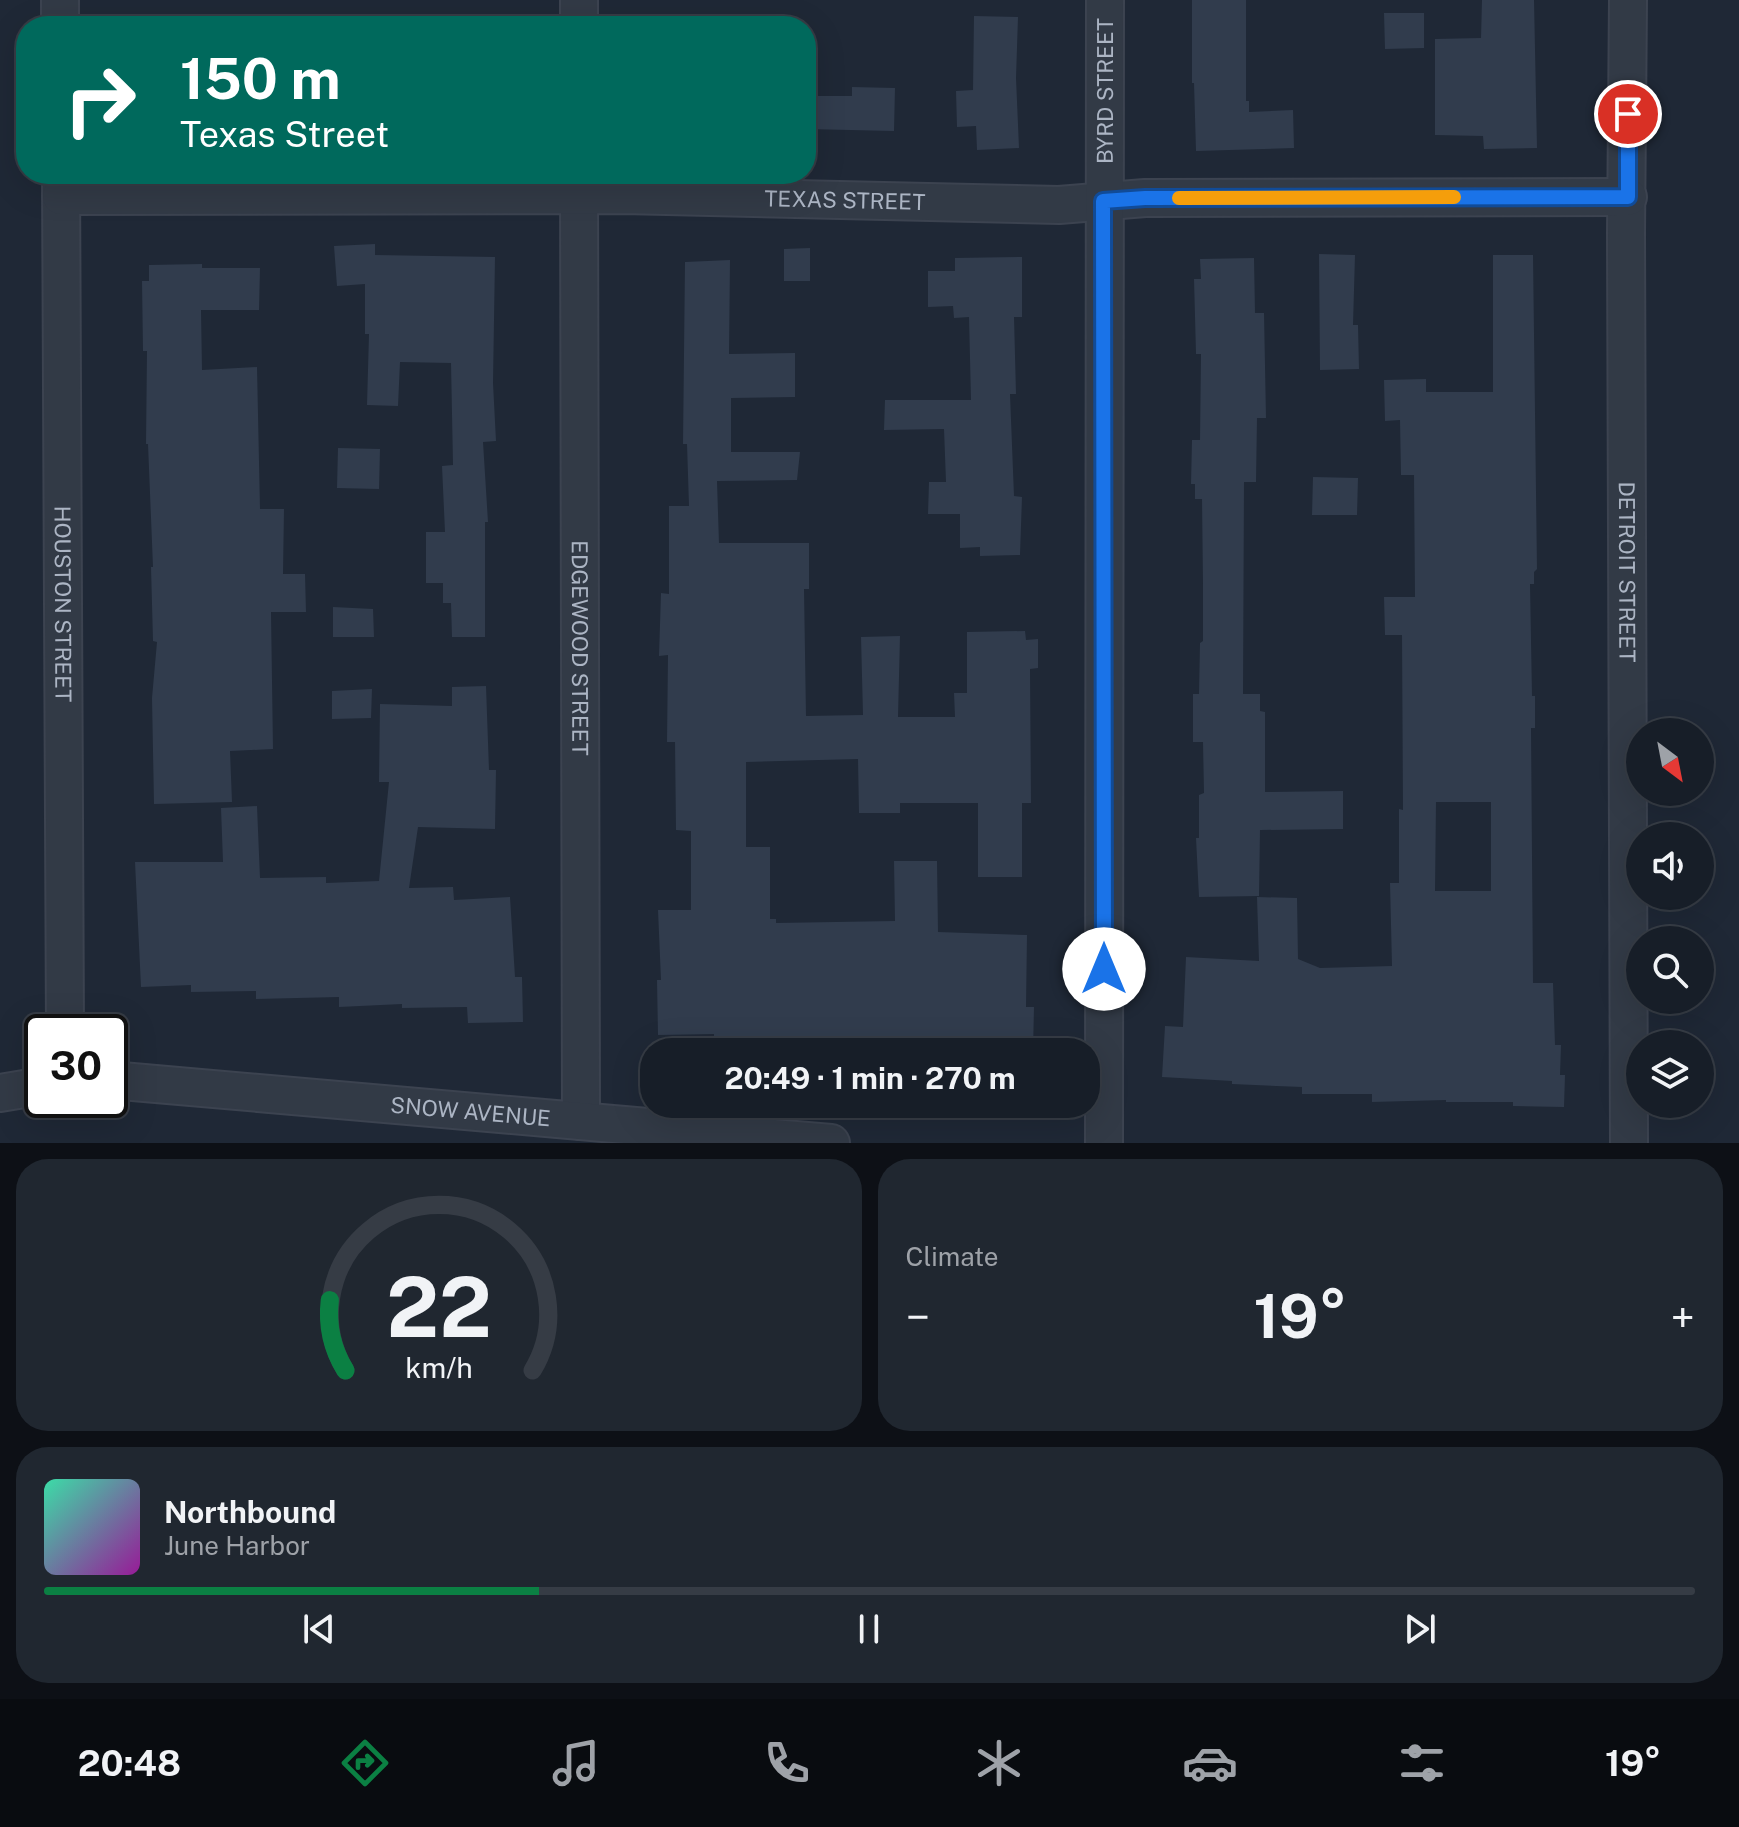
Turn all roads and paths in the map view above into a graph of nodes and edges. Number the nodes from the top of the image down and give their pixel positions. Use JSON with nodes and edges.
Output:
{"nodes":[{"id":1,"x":1105,"y":0,"type":"edge"},
{"id":2,"x":1628,"y":0,"type":"edge"},
{"id":3,"x":579,"y":184,"type":"edge"},
{"id":4,"x":61,"y":185,"type":"edge"},
{"id":5,"x":1628,"y":197,"type":"junction"},
{"id":6,"x":1103,"y":201,"type":"junction"},
{"id":7,"x":65,"y":1014,"type":"edge"},
{"id":8,"x":128,"y":1082,"type":"edge"},
{"id":9,"x":24,"y":1089,"type":"edge"},
{"id":10,"x":0,"y":1093,"type":"edge"},
{"id":11,"x":581,"y":1121,"type":"junction"},
{"id":12,"x":831,"y":1143,"type":"edge"},
{"id":13,"x":1104,"y":1143,"type":"edge"},
{"id":14,"x":1629,"y":1143,"type":"edge"}],
"edges":[{"from":1,"to":6,"type":"street","name":"BYRD STREET"},
{"from":2,"to":5,"type":"street","name":"DETROIT STREET"},
{"from":3,"to":4,"type":"street","name":"TEXAS STREET"},
{"from":3,"to":6,"type":"street","name":"TEXAS STREET"},
{"from":3,"to":11,"type":"street","name":"EDGEWOOD STREET"},
{"from":4,"to":7,"type":"street","name":"HOUSTON STREET"},
{"from":5,"to":6,"type":"street","name":"TEXAS STREET"},
{"from":5,"to":14,"type":"street","name":"DETROIT STREET"},
{"from":6,"to":13,"type":"street","name":"BYRD STREET"},
{"from":8,"to":11,"type":"street","name":"SNOW AVENUE"},
{"from":9,"to":10,"type":"street"},
{"from":11,"to":12,"type":"street","name":"SNOW AVENUE"}]}
